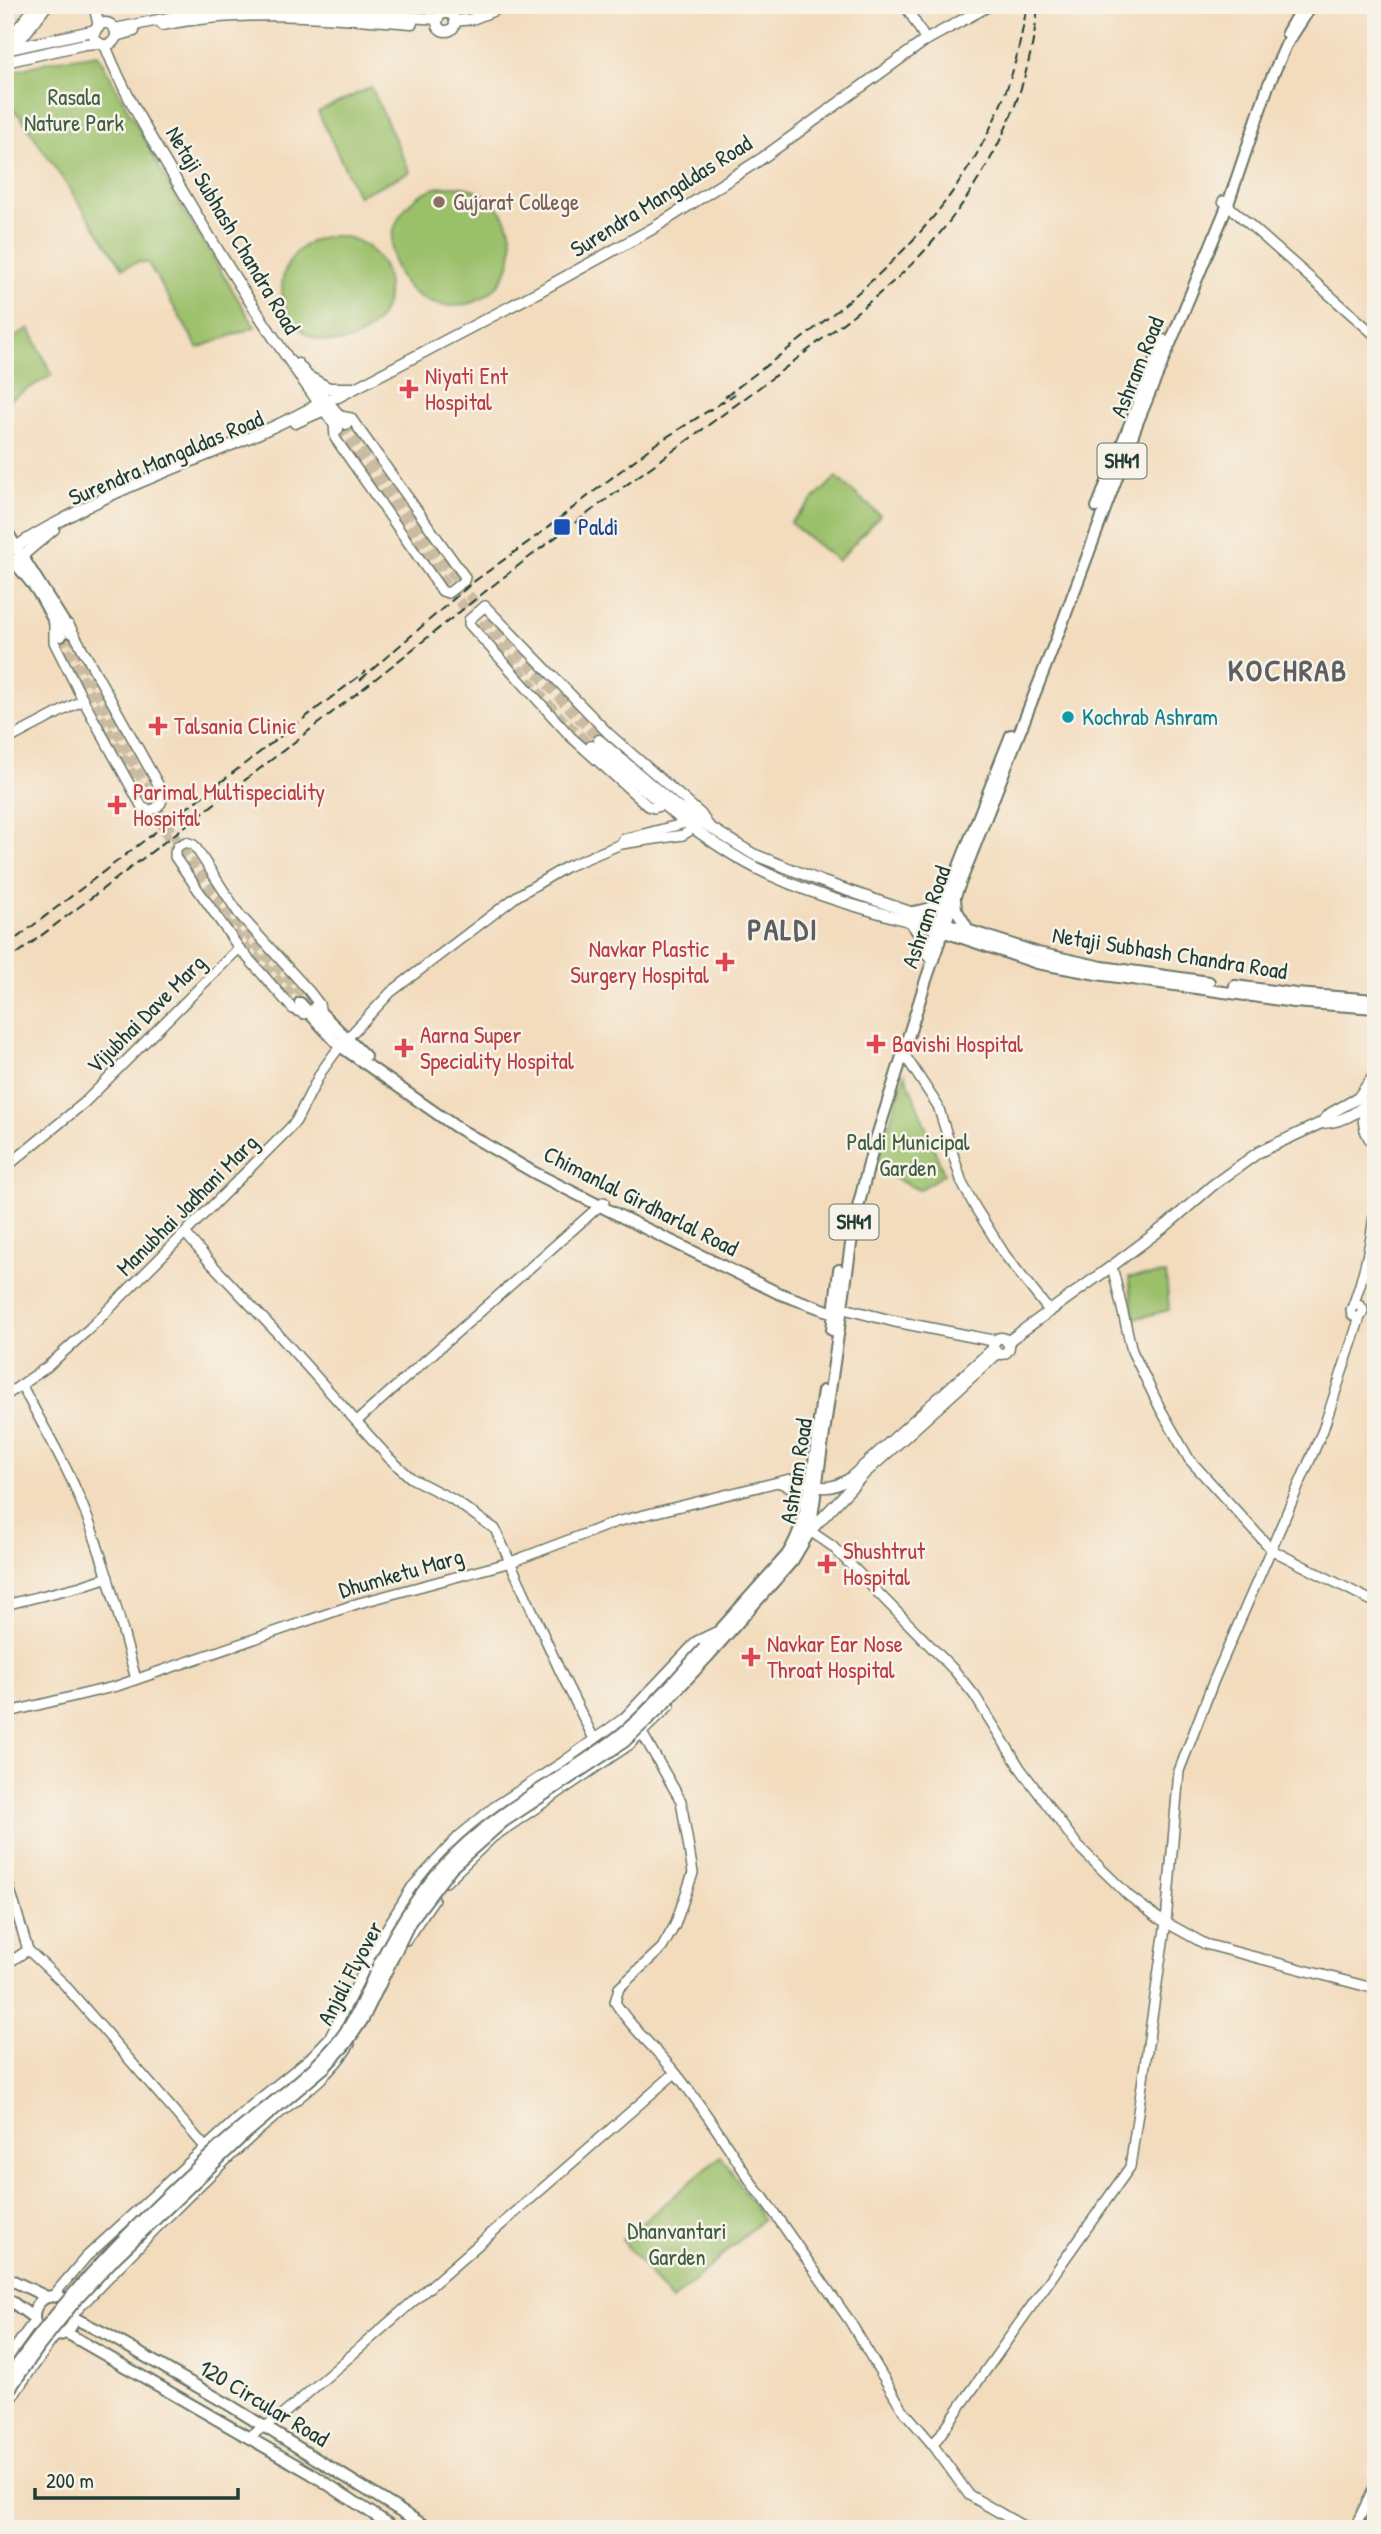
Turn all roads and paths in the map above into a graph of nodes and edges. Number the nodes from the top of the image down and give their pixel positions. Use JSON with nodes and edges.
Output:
{"nodes":[{"id":1,"x":37,"y":5,"type":"edge"},
{"id":2,"x":47,"y":5,"type":"edge"},
{"id":3,"x":94,"y":5,"type":"edge"},
{"id":4,"x":100,"y":5,"type":"edge"},
{"id":5,"x":495,"y":5,"type":"edge"},
{"id":6,"x":507,"y":5,"type":"edge"},
{"id":7,"x":905,"y":5,"type":"edge"},
{"id":8,"x":990,"y":5,"type":"edge"},
{"id":9,"x":1303,"y":5,"type":"edge"},
{"id":10,"x":1312,"y":5,"type":"edge"},
{"id":11,"x":444,"y":17,"type":"edge"},
{"id":12,"x":106,"y":34,"type":"junction"},
{"id":13,"x":926,"y":40,"type":"junction"},
{"id":14,"x":8,"y":48,"type":"edge"},
{"id":15,"x":5,"y":62,"type":"edge"},
{"id":16,"x":1226,"y":202,"type":"junction"},
{"id":17,"x":1376,"y":336,"type":"edge"},
{"id":18,"x":305,"y":373,"type":"junction"},
{"id":19,"x":359,"y":387,"type":"junction"},
{"id":20,"x":325,"y":405,"type":"junction"},
{"id":21,"x":339,"y":423,"type":"junction"},
{"id":22,"x":5,"y":528,"type":"edge"},
{"id":23,"x":12,"y":554,"type":"edge"},
{"id":24,"x":5,"y":572,"type":"edge"},
{"id":25,"x":59,"y":621,"type":"junction"},
{"id":26,"x":65,"y":634,"type":"tunnel mouth"},
{"id":27,"x":83,"y":699,"type":"junction"},
{"id":28,"x":5,"y":741,"type":"edge"},
{"id":29,"x":662,"y":805,"type":"junction"},
{"id":30,"x":698,"y":824,"type":"junction"},
{"id":31,"x":951,"y":895,"type":"junction"},
{"id":32,"x":912,"y":917,"type":"junction"},
{"id":33,"x":942,"y":926,"type":"junction"},
{"id":34,"x":969,"y":935,"type":"junction"},
{"id":35,"x":239,"y":948,"type":"junction"},
{"id":36,"x":932,"y":954,"type":"junction"},
{"id":37,"x":1376,"y":1000,"type":"edge"},
{"id":38,"x":300,"y":1003,"type":"tunnel mouth"},
{"id":39,"x":1376,"y":1008,"type":"edge"},
{"id":40,"x":315,"y":1011,"type":"junction"},
{"id":41,"x":343,"y":1040,"type":"junction"},
{"id":42,"x":904,"y":1054,"type":"junction"},
{"id":43,"x":1376,"y":1073,"type":"edge"},
{"id":44,"x":1376,"y":1091,"type":"edge"},
{"id":45,"x":1362,"y":1104,"type":"junction"},
{"id":46,"x":5,"y":1168,"type":"edge"},
{"id":47,"x":1376,"y":1187,"type":"edge"},
{"id":48,"x":1376,"y":1196,"type":"edge"},
{"id":49,"x":602,"y":1204,"type":"junction"},
{"id":50,"x":186,"y":1234,"type":"junction"},
{"id":51,"x":1112,"y":1266,"type":"junction"},
{"id":52,"x":838,"y":1311,"type":"junction"},
{"id":53,"x":1050,"y":1312,"type":"junction"},
{"id":54,"x":995,"y":1347,"type":"junction"},
{"id":55,"x":22,"y":1386,"type":"junction"},
{"id":56,"x":5,"y":1396,"type":"edge"},
{"id":57,"x":357,"y":1421,"type":"junction"},
{"id":58,"x":779,"y":1482,"type":"junction"},
{"id":59,"x":814,"y":1485,"type":"junction"},
{"id":60,"x":805,"y":1508,"type":"junction"},
{"id":61,"x":806,"y":1530,"type":"junction"},
{"id":62,"x":1272,"y":1550,"type":"junction"},
{"id":63,"x":512,"y":1562,"type":"junction"},
{"id":64,"x":108,"y":1577,"type":"junction"},
{"id":65,"x":1376,"y":1603,"type":"edge"},
{"id":66,"x":5,"y":1605,"type":"edge"},
{"id":67,"x":718,"y":1631,"type":"junction"},
{"id":68,"x":710,"y":1649,"type":"junction"},
{"id":69,"x":136,"y":1679,"type":"junction"},
{"id":70,"x":5,"y":1713,"type":"edge"},
{"id":71,"x":642,"y":1732,"type":"junction"},
{"id":72,"x":594,"y":1739,"type":"junction"},
{"id":73,"x":490,"y":1810,"type":"junction"},
{"id":74,"x":505,"y":1829,"type":"junction"},
{"id":75,"x":5,"y":1872,"type":"edge"},
{"id":76,"x":1166,"y":1923,"type":"junction"},
{"id":77,"x":390,"y":1924,"type":"junction"},
{"id":78,"x":407,"y":1940,"type":"junction"},
{"id":79,"x":28,"y":1950,"type":"junction"},
{"id":80,"x":5,"y":1965,"type":"edge"},
{"id":81,"x":1376,"y":1989,"type":"edge"},
{"id":82,"x":676,"y":2073,"type":"junction"},
{"id":83,"x":206,"y":2148,"type":"junction"},
{"id":84,"x":5,"y":2277,"type":"edge"},
{"id":85,"x":5,"y":2297,"type":"edge"},
{"id":86,"x":50,"y":2297,"type":"junction"},
{"id":87,"x":74,"y":2316,"type":"junction"},
{"id":88,"x":34,"y":2319,"type":"junction"},
{"id":89,"x":60,"y":2334,"type":"junction"},
{"id":90,"x":5,"y":2362,"type":"edge"},
{"id":91,"x":5,"y":2382,"type":"edge"},
{"id":92,"x":5,"y":2396,"type":"edge"},
{"id":93,"x":5,"y":2407,"type":"edge"},
{"id":94,"x":264,"y":2426,"type":"junction"},
{"id":95,"x":248,"y":2437,"type":"junction"},
{"id":96,"x":933,"y":2445,"type":"junction"},
{"id":97,"x":1376,"y":2484,"type":"edge"},
{"id":98,"x":1376,"y":2512,"type":"edge"},
{"id":99,"x":396,"y":2529,"type":"edge"},
{"id":100,"x":430,"y":2529,"type":"edge"},
{"id":101,"x":1028,"y":2529,"type":"edge"},
{"id":102,"x":1354,"y":2529,"type":"edge"},
{"id":103,"x":1367,"y":2529,"type":"edge"}],
"edges":[{"from":1,"to":14,"type":"main road"},
{"from":2,"to":14,"type":"main road"},
{"from":3,"to":12,"type":"main road","name":"Netaji Subhash Chandra Road"},
{"from":4,"to":12,"type":"main road","name":"Netaji Subhash Chandra Road"},
{"from":5,"to":11,"type":"main road"},
{"from":6,"to":11,"type":"main road"},
{"from":7,"to":13,"type":"street"},
{"from":8,"to":13,"type":"main road","name":"Surendra Mangaldas Road"},
{"from":9,"to":16,"type":"main road","name":"Ashram Road"},
{"from":10,"to":16,"type":"main road","name":"Ashram Road"},
{"from":11,"to":12,"type":"main road"},
{"from":12,"to":14,"type":"main road"},
{"from":12,"to":15,"type":"main road"},
{"from":12,"to":18,"type":"main road","name":"Netaji Subhash Chandra Road"},
{"from":12,"to":20,"type":"main road","name":"Netaji Subhash Chandra Road"},
{"from":13,"to":19,"type":"main road","name":"Surendra Mangaldas Road"},
{"from":16,"to":17,"type":"street"},
{"from":16,"to":31,"type":"main road","name":"Ashram Road"},
{"from":18,"to":19,"type":"main road"},
{"from":18,"to":20,"type":"main road","name":"Netaji Subhash Chandra Road"},
{"from":19,"to":20,"type":"main road","name":"Surendra Mangaldas Road"},
{"from":20,"to":21,"type":"main road","name":"Netaji Subhash Chandra Road"},
{"from":20,"to":23,"type":"main road","name":"Surendra Mangaldas Road"},
{"from":21,"to":21,"type":"street"},
{"from":22,"to":23,"type":"main road"},
{"from":23,"to":24,"type":"main road","name":"Surendra Mangaldas Road"},
{"from":23,"to":25,"type":"main road"},
{"from":25,"to":26,"type":"main road"},
{"from":25,"to":27,"type":"street"},
{"from":25,"to":27,"type":"street"},
{"from":27,"to":28,"type":"street"},
{"from":29,"to":30,"type":"main road"},
{"from":29,"to":30,"type":"main road"},
{"from":29,"to":30,"type":"street"},
{"from":30,"to":32,"type":"main road"},
{"from":30,"to":41,"type":"street","name":"Manubhai Jadhani Marg"},
{"from":31,"to":32,"type":"main road"},
{"from":31,"to":33,"type":"main road","name":"Ashram Road"},
{"from":31,"to":34,"type":"main road"},
{"from":32,"to":33,"type":"main road"},
{"from":32,"to":36,"type":"main road"},
{"from":33,"to":34,"type":"main road","name":"Netaji Subhash Chandra Road"},
{"from":33,"to":36,"type":"main road","name":"Ashram Road","number":"SH41"},
{"from":34,"to":36,"type":"main road"},
{"from":34,"to":37,"type":"main road","name":"Netaji Subhash Chandra Road"},
{"from":34,"to":39,"type":"main road","name":"Netaji Subhash Chandra Road"},
{"from":35,"to":40,"type":"street"},
{"from":35,"to":40,"type":"street"},
{"from":35,"to":46,"type":"street","name":"Vijubhai Dave Marg"},
{"from":36,"to":42,"type":"main road","name":"Ashram Road","number":"SH41"},
{"from":36,"to":52,"type":"main road","name":"Ashram Road"},
{"from":38,"to":40,"type":"main road","name":"Chimanlal Girdharlal Road"},
{"from":40,"to":41,"type":"main road","name":"Chimanlal Girdharlal Road"},
{"from":41,"to":49,"type":"main road","name":"Chimanlal Girdharlal Road"},
{"from":41,"to":50,"type":"street","name":"Manubhai Jadhani Marg"},
{"from":42,"to":52,"type":"main road","name":"Ashram Road","number":"SH41"},
{"from":42,"to":53,"type":"street"},
{"from":43,"to":45,"type":"main road"},
{"from":44,"to":45,"type":"main road"},
{"from":45,"to":47,"type":"street"},
{"from":45,"to":51,"type":"main road"},
{"from":48,"to":62,"type":"street"},
{"from":49,"to":52,"type":"main road","name":"Chimanlal Girdharlal Road"},
{"from":49,"to":57,"type":"street"},
{"from":50,"to":55,"type":"street","name":"Manubhai Jadhani Marg"},
{"from":50,"to":57,"type":"street"},
{"from":51,"to":53,"type":"main road"},
{"from":51,"to":62,"type":"street"},
{"from":52,"to":54,"type":"main road","name":"Chimanlal Girdharlal Road"},
{"from":52,"to":59,"type":"main road","name":"Ashram Road"},
{"from":53,"to":54,"type":"main road","name":"Chimanlal Girdharlal Road"},
{"from":54,"to":59,"type":"main road"},
{"from":54,"to":61,"type":"main road"},
{"from":55,"to":56,"type":"street","name":"Manubhai Jadhani Marg"},
{"from":55,"to":64,"type":"street"},
{"from":57,"to":63,"type":"street"},
{"from":58,"to":59,"type":"street","name":"Dhumketu Marg"},
{"from":58,"to":60,"type":"street"},
{"from":58,"to":63,"type":"street","name":"Dhumketu Marg"},
{"from":59,"to":60,"type":"main road","name":"Ashram Road"},
{"from":59,"to":61,"type":"main road","name":"Ashram Road"},
{"from":60,"to":61,"type":"main road","name":"Ashram Road"},
{"from":61,"to":67,"type":"main road","name":"Ashram Road"},
{"from":61,"to":68,"type":"main road","name":"Ashram Road"},
{"from":61,"to":76,"type":"street"},
{"from":62,"to":65,"type":"street"},
{"from":62,"to":76,"type":"street"},
{"from":63,"to":69,"type":"street","name":"Dhumketu Marg"},
{"from":63,"to":72,"type":"street"},
{"from":64,"to":66,"type":"street"},
{"from":64,"to":69,"type":"street"},
{"from":67,"to":68,"type":"main road","name":"Anjali Flyover"},
{"from":67,"to":72,"type":"street"},
{"from":68,"to":71,"type":"street"},
{"from":68,"to":91,"type":"main road","name":"Anjali Flyover","bridge":true},
{"from":68,"to":92,"type":"main road","name":"Anjali Flyover","bridge":true},
{"from":69,"to":70,"type":"street","name":"Dhumketu Marg"},
{"from":71,"to":74,"type":"street"},
{"from":71,"to":82,"type":"street"},
{"from":72,"to":73,"type":"street"},
{"from":73,"to":74,"type":"street"},
{"from":73,"to":77,"type":"street"},
{"from":74,"to":78,"type":"street"},
{"from":75,"to":79,"type":"street"},
{"from":76,"to":81,"type":"street"},
{"from":76,"to":96,"type":"street"},
{"from":77,"to":78,"type":"street"},
{"from":77,"to":83,"type":"street"},
{"from":78,"to":87,"type":"street"},
{"from":79,"to":80,"type":"street"},
{"from":79,"to":83,"type":"street"},
{"from":82,"to":94,"type":"street"},
{"from":82,"to":96,"type":"street"},
{"from":83,"to":86,"type":"street"},
{"from":84,"to":86,"type":"main road"},
{"from":85,"to":88,"type":"main road"},
{"from":86,"to":87,"type":"main road"},
{"from":86,"to":88,"type":"main road"},
{"from":87,"to":89,"type":"main road"},
{"from":87,"to":94,"type":"main road","name":"120 Circular Road"},
{"from":88,"to":89,"type":"main road"},
{"from":88,"to":90,"type":"street"},
{"from":89,"to":93,"type":"street"},
{"from":89,"to":95,"type":"main road","name":"120 Circular Road"},
{"from":94,"to":95,"type":"street"},
{"from":94,"to":100,"type":"main road","name":"120 Circular Road"},
{"from":95,"to":99,"type":"main road","name":"120 Circular Road"},
{"from":96,"to":101,"type":"street"},
{"from":97,"to":102,"type":"street"},
{"from":98,"to":103,"type":"street"}]}
